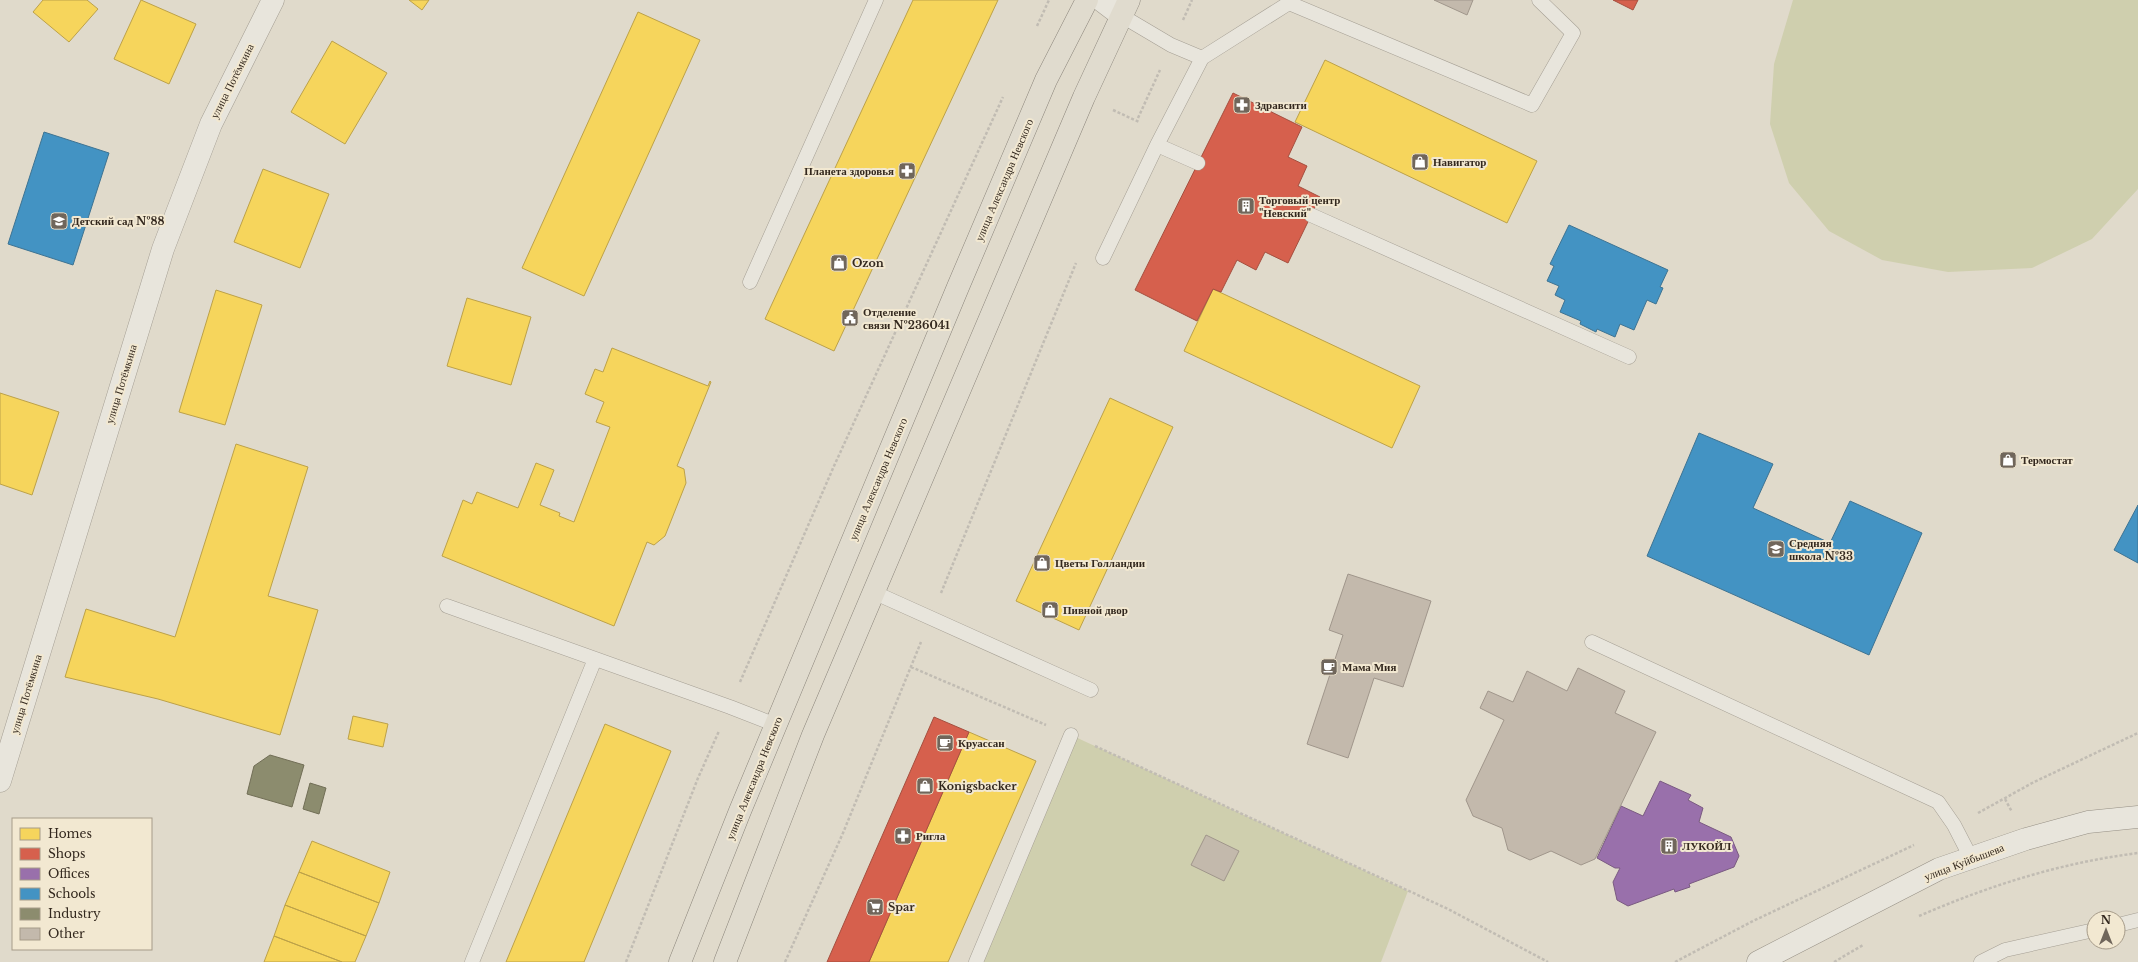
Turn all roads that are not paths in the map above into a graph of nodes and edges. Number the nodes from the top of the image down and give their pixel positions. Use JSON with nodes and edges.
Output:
{"nodes":[{"id":1,"x":273,"y":0,"type":"edge"},
{"id":2,"x":876,"y":0,"type":"edge"},
{"id":3,"x":1087,"y":0,"type":"edge"},
{"id":4,"x":1101,"y":0,"type":"edge"},
{"id":5,"x":1539,"y":0,"type":"edge"},
{"id":6,"x":1126,"y":8,"type":"edge"},
{"id":7,"x":1202,"y":58,"type":"junction"},
{"id":8,"x":1158,"y":145,"type":"junction"},
{"id":9,"x":1198,"y":163,"type":"dead end"},
{"id":10,"x":1311,"y":215,"type":"dead end"},
{"id":11,"x":1103,"y":258,"type":"dead end"},
{"id":12,"x":750,"y":282,"type":"dead end"},
{"id":13,"x":1629,"y":357,"type":"dead end"},
{"id":14,"x":873,"y":592,"type":"junction"},
{"id":15,"x":448,"y":606,"type":"dead end"},
{"id":16,"x":1592,"y":642,"type":"dead end"},
{"id":17,"x":595,"y":659,"type":"junction"},
{"id":18,"x":1091,"y":690,"type":"dead end"},
{"id":19,"x":776,"y":725,"type":"junction"},
{"id":20,"x":1071,"y":736,"type":"road end"},
{"id":21,"x":0,"y":781,"type":"edge"},
{"id":22,"x":2138,"y":817,"type":"edge"},
{"id":23,"x":1971,"y":858,"type":"junction"},
{"id":24,"x":2138,"y":920,"type":"edge"},
{"id":25,"x":2126,"y":923,"type":"edge"},
{"id":26,"x":2086,"y":932,"type":"edge"},
{"id":27,"x":472,"y":962,"type":"edge"},
{"id":28,"x":680,"y":962,"type":"edge"},
{"id":29,"x":725,"y":962,"type":"edge"},
{"id":30,"x":976,"y":962,"type":"edge"},
{"id":31,"x":1758,"y":962,"type":"edge"},
{"id":32,"x":1981,"y":962,"type":"edge"}],
"edges":[{"from":1,"to":21,"type":"street","name":"улица Потёмкина"},
{"from":2,"to":12,"type":"lane"},
{"from":3,"to":19,"type":"main road","name":"улица Александра Невского"},
{"from":4,"to":6,"type":"street"},
{"from":5,"to":7,"type":"lane"},
{"from":6,"to":7,"type":"lane"},
{"from":6,"to":14,"type":"main road"},
{"from":7,"to":8,"type":"lane"},
{"from":8,"to":9,"type":"lane"},
{"from":8,"to":11,"type":"lane"},
{"from":10,"to":13,"type":"lane"},
{"from":14,"to":18,"type":"lane"},
{"from":14,"to":29,"type":"main road"},
{"from":15,"to":17,"type":"lane"},
{"from":16,"to":23,"type":"lane"},
{"from":17,"to":19,"type":"lane"},
{"from":17,"to":27,"type":"lane"},
{"from":19,"to":28,"type":"main road","name":"улица Александра Невского"},
{"from":20,"to":30,"type":"lane"},
{"from":22,"to":23,"type":"street","name":"улица Куйбышева"},
{"from":23,"to":31,"type":"street","name":"улица Куйбышева"},
{"from":24,"to":25,"type":"lane"},
{"from":26,"to":32,"type":"lane"}]}
